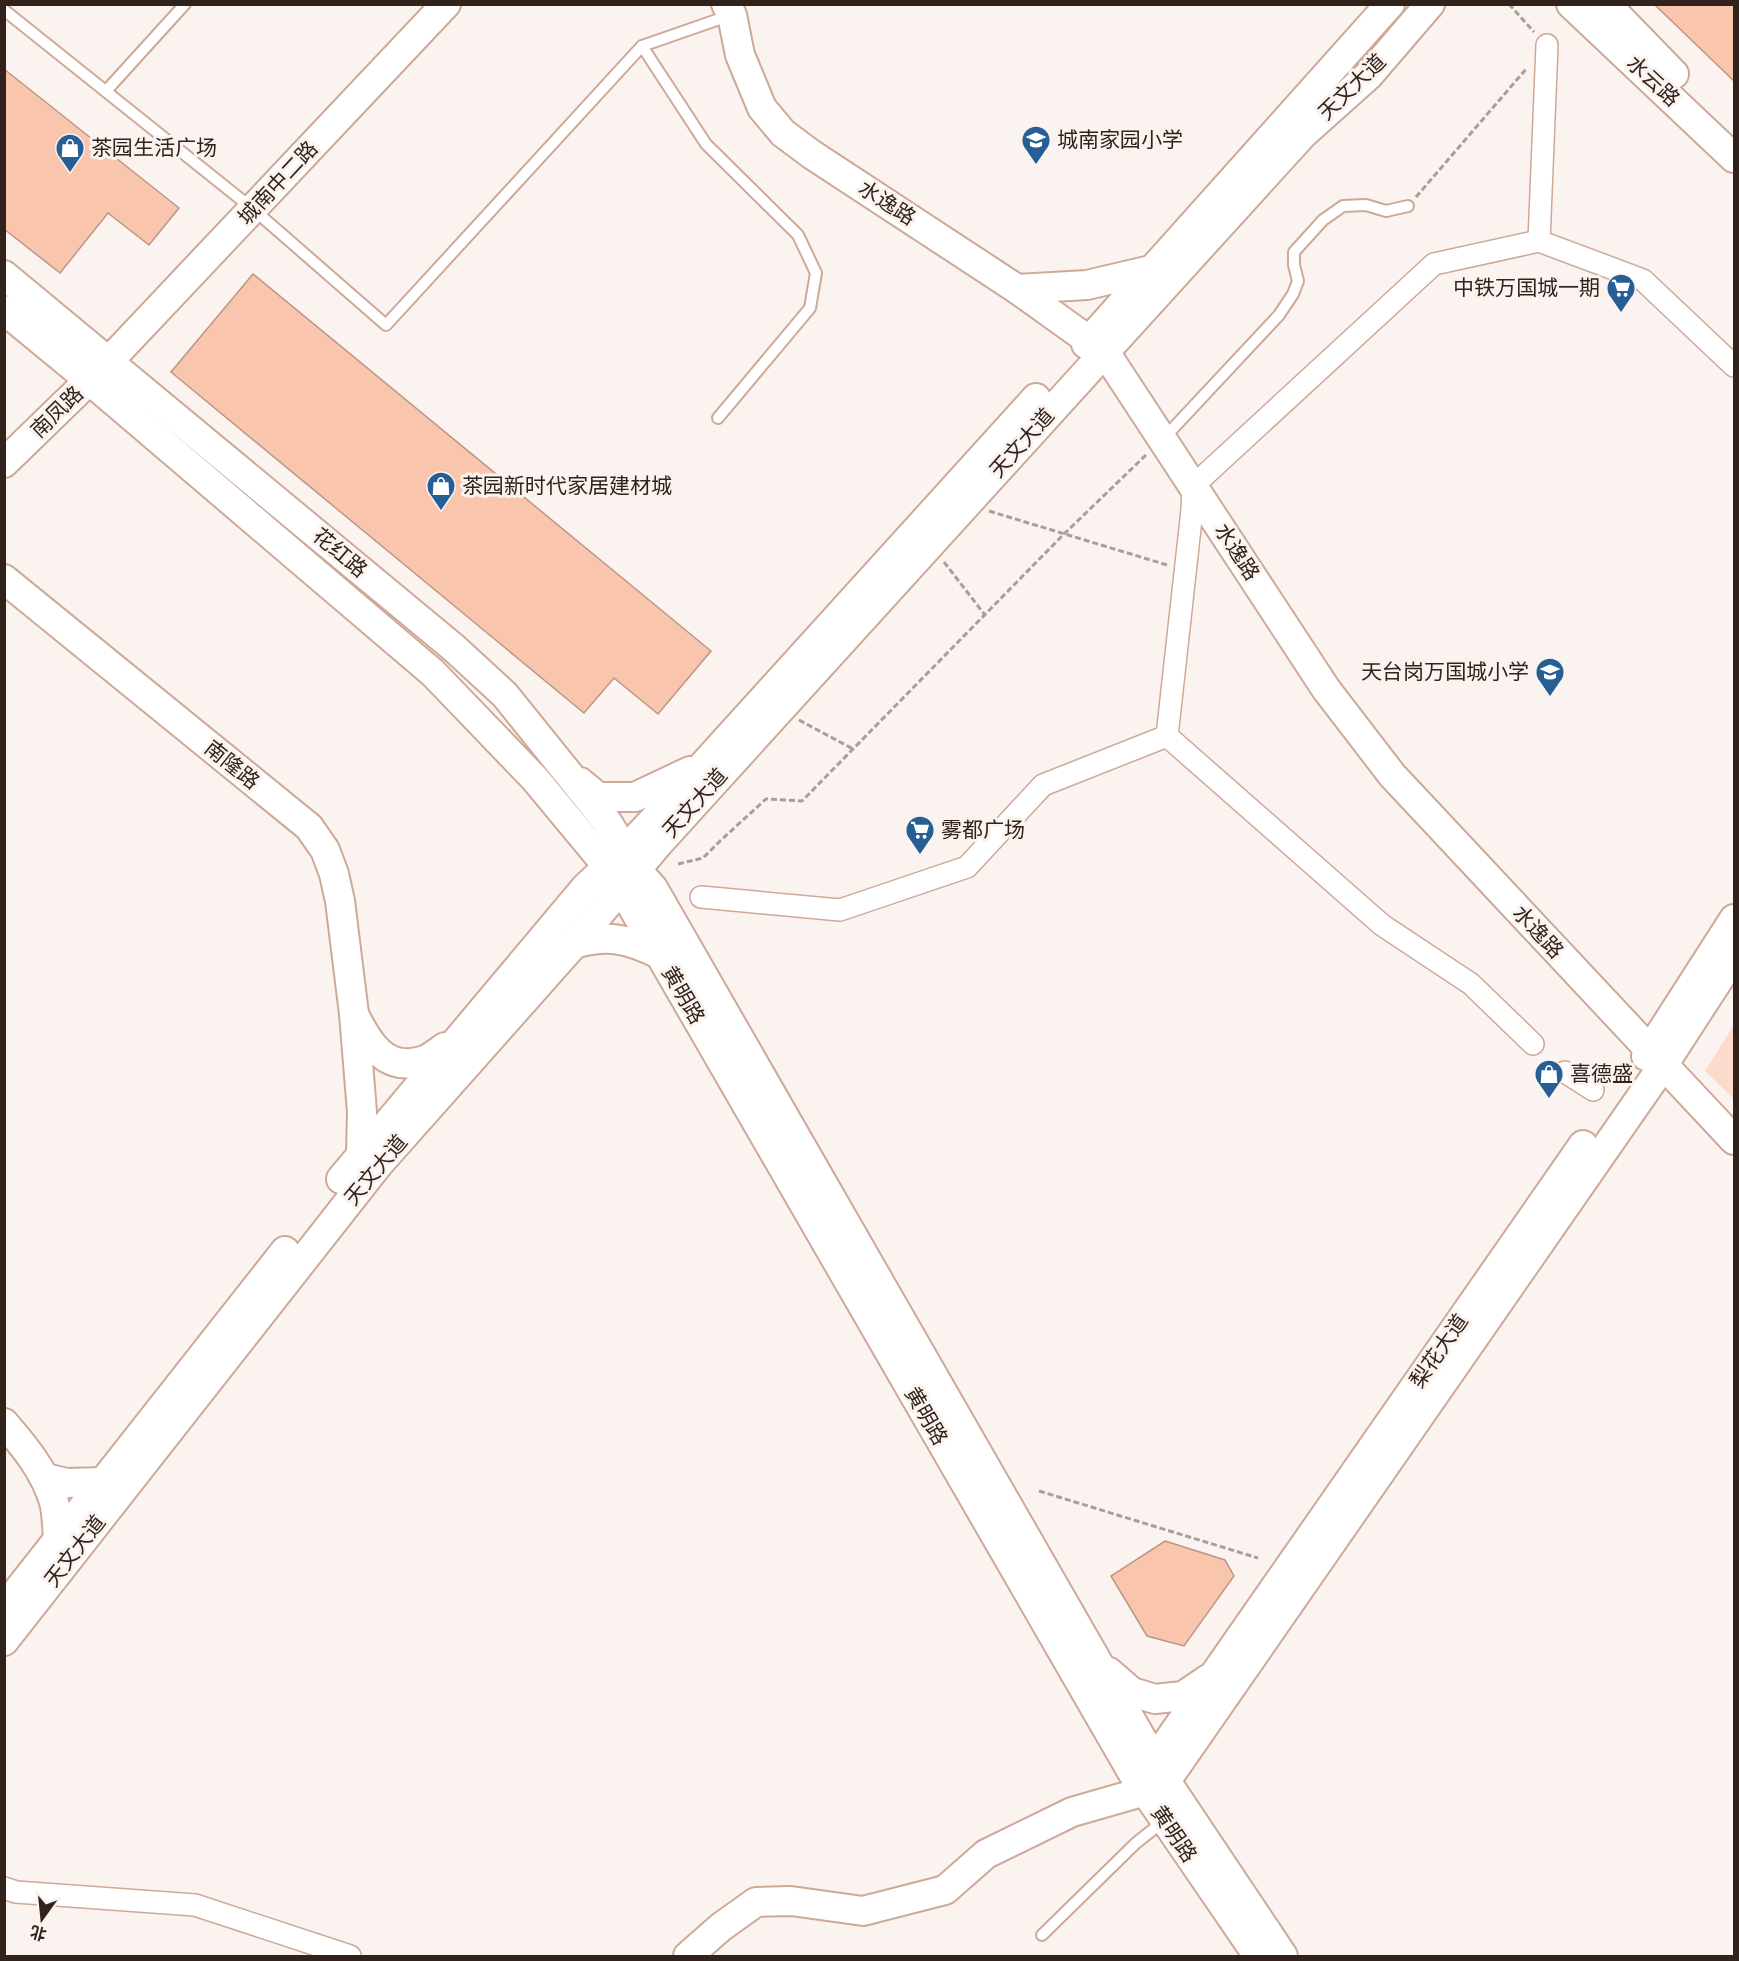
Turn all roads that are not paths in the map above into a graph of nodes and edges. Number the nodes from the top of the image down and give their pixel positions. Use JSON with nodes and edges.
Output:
{"nodes":[{"id":1,"x":185,"y":4,"type":"edge"},
{"id":2,"x":446,"y":4,"type":"edge"},
{"id":3,"x":1390,"y":4,"type":"edge"},
{"id":4,"x":1431,"y":4,"type":"edge"},
{"id":5,"x":1571,"y":4,"type":"edge"},
{"id":6,"x":1606,"y":4,"type":"edge"},
{"id":7,"x":733,"y":8,"type":"edge"},
{"id":8,"x":4,"y":10,"type":"edge"},
{"id":9,"x":1546,"y":45,"type":"road end"},
{"id":10,"x":642,"y":46,"type":"junction"},
{"id":11,"x":106,"y":91,"type":"junction"},
{"id":12,"x":1734,"y":131,"type":"edge"},
{"id":13,"x":1734,"y":158,"type":"edge"},
{"id":14,"x":1408,"y":206,"type":"road end"},
{"id":15,"x":253,"y":209,"type":"junction"},
{"id":16,"x":1539,"y":241,"type":"junction"},
{"id":17,"x":1150,"y":270,"type":"junction"},
{"id":18,"x":4,"y":275,"type":"edge"},
{"id":19,"x":1017,"y":289,"type":"junction"},
{"id":20,"x":4,"y":310,"type":"edge"},
{"id":21,"x":1097,"y":346,"type":"junction"},
{"id":22,"x":1734,"y":366,"type":"edge"},
{"id":23,"x":99,"y":370,"type":"junction"},
{"id":24,"x":718,"y":418,"type":"dead end"},
{"id":25,"x":1162,"y":439,"type":"junction"},
{"id":26,"x":4,"y":463,"type":"edge"},
{"id":27,"x":1193,"y":486,"type":"junction"},
{"id":28,"x":4,"y":579,"type":"edge"},
{"id":29,"x":454,"y":648,"type":"junction"},
{"id":30,"x":433,"y":673,"type":"junction"},
{"id":31,"x":1167,"y":736,"type":"junction"},
{"id":32,"x":702,"y":764,"type":"junction"},
{"id":33,"x":570,"y":774,"type":"junction"},
{"id":34,"x":622,"y":868,"type":"junction"},
{"id":35,"x":701,"y":897,"type":"dead end"},
{"id":36,"x":1734,"y":919,"type":"edge"},
{"id":37,"x":574,"y":944,"type":"junction"},
{"id":38,"x":659,"y":954,"type":"junction"},
{"id":39,"x":1734,"y":956,"type":"edge"},
{"id":40,"x":354,"y":1014,"type":"junction"},
{"id":41,"x":457,"y":1039,"type":"junction"},
{"id":42,"x":1533,"y":1044,"type":"dead end"},
{"id":43,"x":1657,"y":1057,"type":"junction"},
{"id":44,"x":1565,"y":1072,"type":"dead end"},
{"id":45,"x":1593,"y":1090,"type":"dead end"},
{"id":46,"x":1734,"y":1140,"type":"edge"},
{"id":47,"x":361,"y":1154,"type":"junction"},
{"id":48,"x":4,"y":1422,"type":"edge"},
{"id":49,"x":45,"y":1479,"type":"junction"},
{"id":50,"x":104,"y":1482,"type":"junction"},
{"id":51,"x":58,"y":1539,"type":"junction"},
{"id":52,"x":4,"y":1608,"type":"edge"},
{"id":53,"x":4,"y":1641,"type":"edge"},
{"id":54,"x":1098,"y":1662,"type":"junction"},
{"id":55,"x":1214,"y":1675,"type":"junction"},
{"id":56,"x":1150,"y":1776,"type":"junction"},
{"id":57,"x":1165,"y":1820,"type":"junction"},
{"id":58,"x":4,"y":1888,"type":"edge"},
{"id":59,"x":1042,"y":1935,"type":"dead end"},
{"id":60,"x":350,"y":1956,"type":"edge"},
{"id":61,"x":688,"y":1956,"type":"edge"},
{"id":62,"x":1258,"y":1956,"type":"edge"},
{"id":63,"x":1283,"y":1956,"type":"edge"}],
"edges":[{"from":1,"to":11,"type":"lane"},
{"from":2,"to":15,"type":"main road","name":"城南中二路"},
{"from":3,"to":17,"type":"main road","name":"天文大道"},
{"from":4,"to":21,"type":"main road","name":"天文大道"},
{"from":5,"to":13,"type":"main road","name":"水云路"},
{"from":6,"to":12,"type":"main road","name":"水云路"},
{"from":7,"to":10,"type":"lane"},
{"from":7,"to":19,"type":"main road","name":"水逸路"},
{"from":8,"to":11,"type":"lane"},
{"from":9,"to":16,"type":"street"},
{"from":10,"to":15,"type":"lane"},
{"from":10,"to":24,"type":"lane"},
{"from":11,"to":15,"type":"lane"},
{"from":14,"to":25,"type":"lane"},
{"from":15,"to":23,"type":"main road","name":"城南中二路"},
{"from":16,"to":22,"type":"street"},
{"from":16,"to":27,"type":"street"},
{"from":17,"to":19,"type":"main road"},
{"from":17,"to":21,"type":"main road","name":"天文大道"},
{"from":18,"to":23,"type":"main road","name":"花红路"},
{"from":19,"to":21,"type":"main road","name":"水逸路"},
{"from":20,"to":23,"type":"main road","name":"花红路"},
{"from":21,"to":25,"type":"main road","name":"水逸路"},
{"from":21,"to":32,"type":"main road","name":"天文大道"},
{"from":21,"to":34,"type":"main road","name":"天文大道"},
{"from":23,"to":26,"type":"main road","name":"南凤路"},
{"from":23,"to":29,"type":"main road","name":"花红路"},
{"from":23,"to":30,"type":"main road","name":"花红路"},
{"from":25,"to":27,"type":"main road","name":"水逸路"},
{"from":27,"to":31,"type":"street"},
{"from":27,"to":43,"type":"main road","name":"水逸路"},
{"from":28,"to":40,"type":"main road","name":"南隆路"},
{"from":29,"to":30,"type":"main road"},
{"from":29,"to":33,"type":"main road","name":"花红路"},
{"from":30,"to":34,"type":"main road","name":"花红路"},
{"from":31,"to":35,"type":"street"},
{"from":31,"to":42,"type":"street"},
{"from":32,"to":33,"type":"main road"},
{"from":32,"to":34,"type":"main road","name":"天文大道"},
{"from":33,"to":34,"type":"main road","name":"花红路"},
{"from":34,"to":37,"type":"main road","name":"天文大道"},
{"from":34,"to":38,"type":"main road","name":"黄明路"},
{"from":34,"to":41,"type":"main road","name":"天文大道"},
{"from":34,"to":54,"type":"main road","name":"黄明路"},
{"from":36,"to":43,"type":"main road","name":"梨花大道"},
{"from":37,"to":38,"type":"main road"},
{"from":37,"to":53,"type":"main road","name":"天文大道"},
{"from":38,"to":56,"type":"main road","name":"黄明路"},
{"from":39,"to":43,"type":"main road","name":"梨花大道"},
{"from":40,"to":41,"type":"main road"},
{"from":40,"to":47,"type":"main road","name":"南隆路"},
{"from":41,"to":47,"type":"main road","name":"天文大道"},
{"from":43,"to":46,"type":"main road","name":"水逸路"},
{"from":43,"to":55,"type":"main road","name":"梨花大道"},
{"from":43,"to":56,"type":"main road","name":"梨花大道"},
{"from":44,"to":45,"type":"street"},
{"from":47,"to":50,"type":"main road","name":"天文大道"},
{"from":48,"to":49,"type":"main road"},
{"from":49,"to":50,"type":"main road"},
{"from":49,"to":51,"type":"main road"},
{"from":50,"to":51,"type":"main road","name":"天文大道"},
{"from":51,"to":52,"type":"main road","name":"天文大道"},
{"from":54,"to":55,"type":"main road"},
{"from":54,"to":56,"type":"main road","name":"黄明路"},
{"from":55,"to":56,"type":"main road","name":"梨花大道"},
{"from":56,"to":57,"type":"main road","name":"黄明路"},
{"from":56,"to":61,"type":"main road"},
{"from":56,"to":63,"type":"main road","name":"黄明路"},
{"from":57,"to":59,"type":"lane"},
{"from":57,"to":62,"type":"main road","name":"黄明路"},
{"from":58,"to":60,"type":"street"}]}
